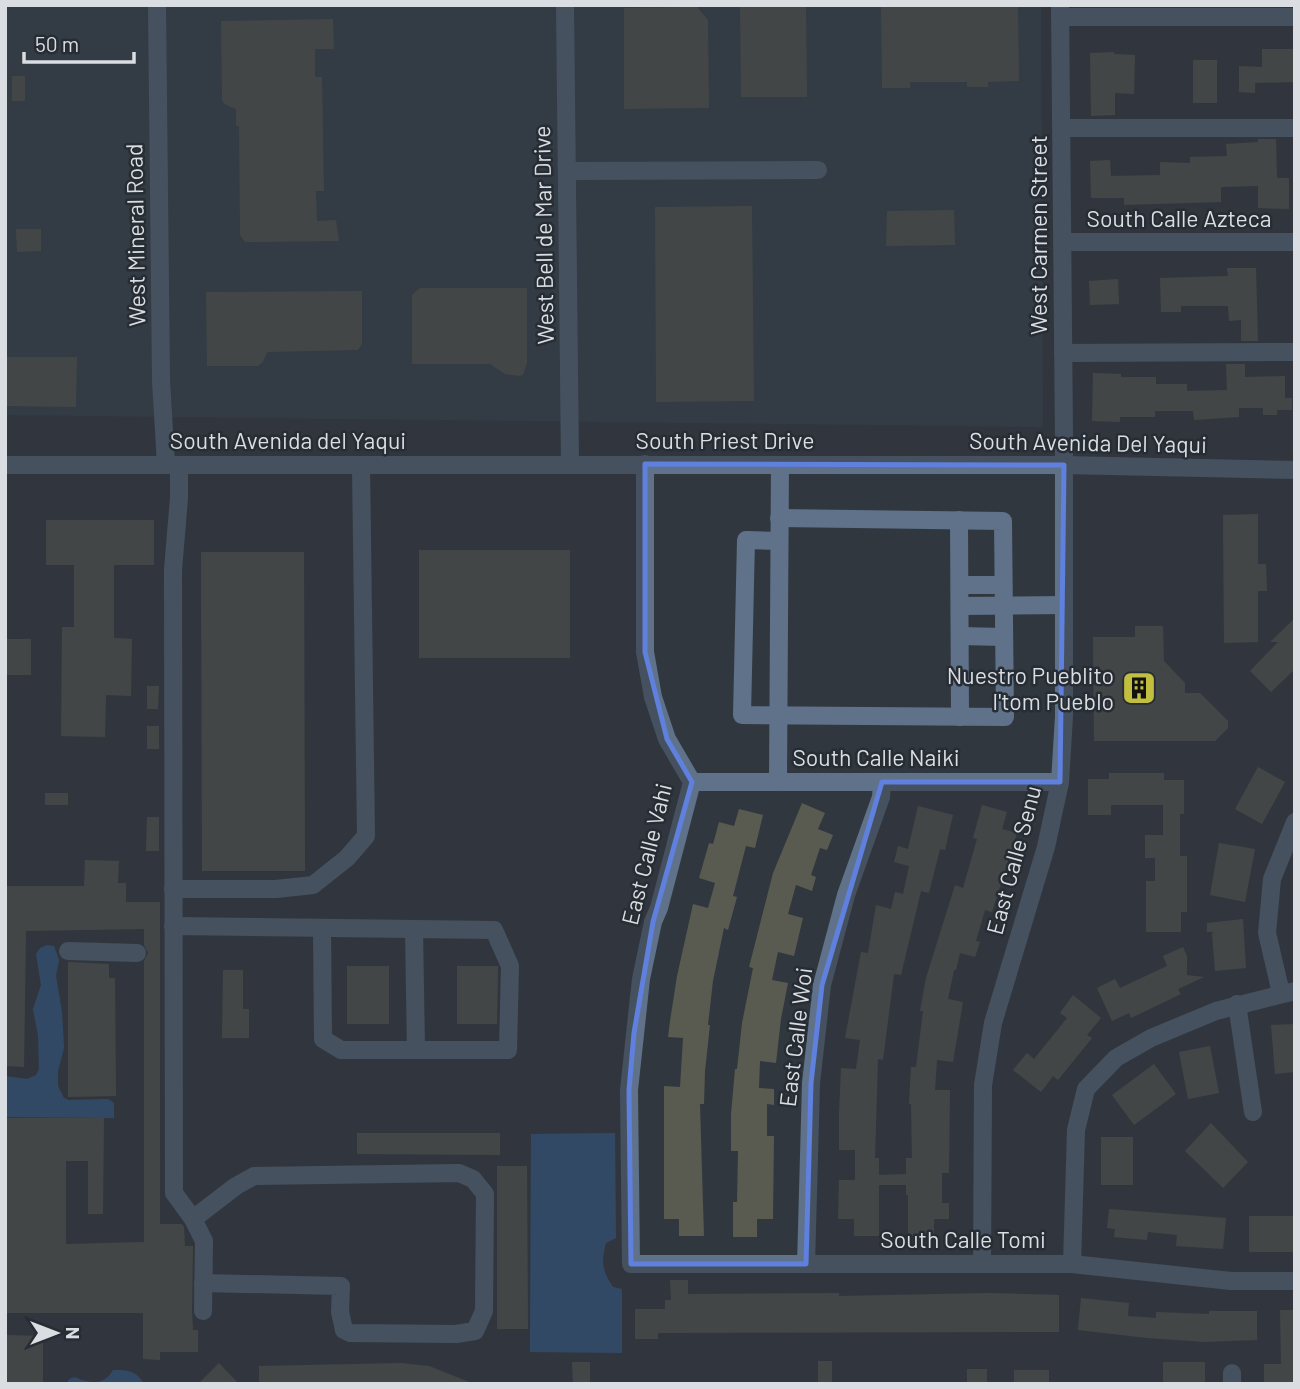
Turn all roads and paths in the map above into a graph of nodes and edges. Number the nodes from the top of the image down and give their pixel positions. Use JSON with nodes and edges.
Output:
{"nodes":[{"id":1,"x":157,"y":5,"type":"edge"},
{"id":2,"x":565,"y":5,"type":"edge"},
{"id":3,"x":1060,"y":11,"type":"edge"},
{"id":4,"x":1295,"y":17,"type":"edge"},
{"id":5,"x":1062,"y":128,"type":"junction"},
{"id":6,"x":1295,"y":128,"type":"edge"},
{"id":7,"x":818,"y":170,"type":"dead end"},
{"id":8,"x":567,"y":171,"type":"junction"},
{"id":9,"x":1062,"y":242,"type":"junction"},
{"id":10,"x":1295,"y":242,"type":"edge"},
{"id":11,"x":1295,"y":352,"type":"edge"},
{"id":12,"x":1063,"y":353,"type":"junction"},
{"id":13,"x":570,"y":464,"type":"junction"},
{"id":14,"x":645,"y":464,"type":"junction"},
{"id":15,"x":5,"y":465,"type":"edge"},
{"id":16,"x":172,"y":465,"type":"junction"},
{"id":17,"x":361,"y":465,"type":"junction"},
{"id":18,"x":780,"y":465,"type":"junction"},
{"id":19,"x":881,"y":465,"type":"joint"},
{"id":20,"x":1064,"y":465,"type":"junction"},
{"id":21,"x":1295,"y":470,"type":"edge"},
{"id":22,"x":779,"y":518,"type":"junction"},
{"id":23,"x":959,"y":520,"type":"junction"},
{"id":24,"x":779,"y":541,"type":"junction"},
{"id":25,"x":960,"y":585,"type":"junction"},
{"id":26,"x":1003,"y":585,"type":"junction"},
{"id":27,"x":1004,"y":605,"type":"junction"},
{"id":28,"x":1064,"y":605,"type":"junction"},
{"id":29,"x":960,"y":606,"type":"junction"},
{"id":30,"x":960,"y":636,"type":"junction"},
{"id":31,"x":1004,"y":637,"type":"junction"},
{"id":32,"x":778,"y":717,"type":"junction"},
{"id":33,"x":960,"y":717,"type":"junction"},
{"id":34,"x":692,"y":782,"type":"junction"},
{"id":35,"x":778,"y":782,"type":"junction"},
{"id":36,"x":882,"y":782,"type":"junction"},
{"id":37,"x":1060,"y":782,"type":"junction"},
{"id":38,"x":1295,"y":822,"type":"edge"},
{"id":39,"x":173,"y":889,"type":"junction"},
{"id":40,"x":173,"y":926,"type":"junction"},
{"id":41,"x":322,"y":928,"type":"junction"},
{"id":42,"x":414,"y":929,"type":"junction"},
{"id":43,"x":68,"y":951,"type":"dead end"},
{"id":44,"x":137,"y":953,"type":"dead end"},
{"id":45,"x":1288,"y":992,"type":"edge"},
{"id":46,"x":1237,"y":1004,"type":"junction"},
{"id":47,"x":416,"y":1050,"type":"junction"},
{"id":48,"x":1253,"y":1112,"type":"dead end"},
{"id":49,"x":193,"y":1219,"type":"junction"},
{"id":50,"x":631,"y":1264,"type":"joint"},
{"id":51,"x":806,"y":1264,"type":"junction"},
{"id":52,"x":982,"y":1264,"type":"junction"},
{"id":53,"x":1072,"y":1264,"type":"junction"},
{"id":54,"x":1295,"y":1281,"type":"edge"},
{"id":55,"x":203,"y":1283,"type":"junction"},
{"id":56,"x":203,"y":1311,"type":"dead end"}],
"edges":[{"from":1,"to":16,"type":"street","name":"West Mineral Road"},
{"from":2,"to":8,"type":"street","name":"West Bell de Mar Drive"},
{"from":3,"to":4,"type":"street"},
{"from":3,"to":5,"type":"street","name":"West Carmen Street"},
{"from":5,"to":6,"type":"street"},
{"from":5,"to":9,"type":"street","name":"West Carmen Street"},
{"from":7,"to":8,"type":"street"},
{"from":8,"to":13,"type":"street","name":"West Bell de Mar Drive"},
{"from":9,"to":10,"type":"street","name":"South Calle Azteca"},
{"from":9,"to":12,"type":"street","name":"West Carmen Street"},
{"from":11,"to":12,"type":"street"},
{"from":12,"to":20,"type":"street","name":"West Carmen Street"},
{"from":13,"to":14,"type":"street","name":"South Priest Drive"},
{"from":13,"to":17,"type":"street","name":"South Avenida del Yaqui"},
{"from":14,"to":18,"type":"street","name":"South Priest Drive"},
{"from":14,"to":34,"type":"street","name":"East Calle Vahi"},
{"from":15,"to":16,"type":"street","name":"South Avenida del Yaqui"},
{"from":16,"to":17,"type":"street","name":"South Avenida del Yaqui"},
{"from":16,"to":39,"type":"street","name":"West Mineral Road"},
{"from":17,"to":39,"type":"street"},
{"from":18,"to":19,"type":"street","name":"South Priest Drive"},
{"from":18,"to":22,"type":"street"},
{"from":19,"to":20,"type":"street","name":"South Avenida Del Yaqui"},
{"from":20,"to":21,"type":"street","name":"South Avenida Del Yaqui"},
{"from":20,"to":28,"type":"street","name":"East Calle Senu"},
{"from":22,"to":23,"type":"street"},
{"from":22,"to":24,"type":"street"},
{"from":23,"to":25,"type":"street"},
{"from":23,"to":26,"type":"street"},
{"from":24,"to":32,"type":"street"},
{"from":24,"to":32,"type":"street"},
{"from":25,"to":26,"type":"street"},
{"from":25,"to":29,"type":"street"},
{"from":26,"to":27,"type":"street"},
{"from":27,"to":28,"type":"street"},
{"from":27,"to":29,"type":"street"},
{"from":27,"to":31,"type":"street"},
{"from":28,"to":37,"type":"street","name":"East Calle Senu"},
{"from":29,"to":30,"type":"street"},
{"from":30,"to":31,"type":"street"},
{"from":30,"to":33,"type":"street"},
{"from":31,"to":33,"type":"street"},
{"from":32,"to":33,"type":"street"},
{"from":32,"to":35,"type":"street"},
{"from":34,"to":35,"type":"street","name":"South Calle Naiki"},
{"from":34,"to":50,"type":"street","name":"East Calle Vahi"},
{"from":35,"to":36,"type":"street","name":"South Calle Naiki"},
{"from":36,"to":37,"type":"street","name":"South Calle Naiki"},
{"from":36,"to":51,"type":"street","name":"East Calle Woi"},
{"from":37,"to":52,"type":"street","name":"East Calle Senu"},
{"from":38,"to":45,"type":"street"},
{"from":39,"to":40,"type":"street","name":"West Mineral Road"},
{"from":40,"to":41,"type":"street"},
{"from":40,"to":49,"type":"street","name":"West Mineral Road"},
{"from":41,"to":42,"type":"street"},
{"from":41,"to":47,"type":"street"},
{"from":42,"to":47,"type":"street"},
{"from":42,"to":47,"type":"street"},
{"from":43,"to":44,"type":"street"},
{"from":45,"to":46,"type":"street"},
{"from":46,"to":48,"type":"street"},
{"from":46,"to":53,"type":"street"},
{"from":49,"to":55,"type":"street","name":"West Mineral Road"},
{"from":49,"to":55,"type":"street"},
{"from":50,"to":51,"type":"street","name":"South Calle Tomi"},
{"from":51,"to":52,"type":"street","name":"South Calle Tomi"},
{"from":52,"to":53,"type":"street","name":"South Calle Tomi"},
{"from":53,"to":54,"type":"street","name":"South Calle Tomi"},
{"from":55,"to":56,"type":"street","name":"West Mineral Road"}]}
